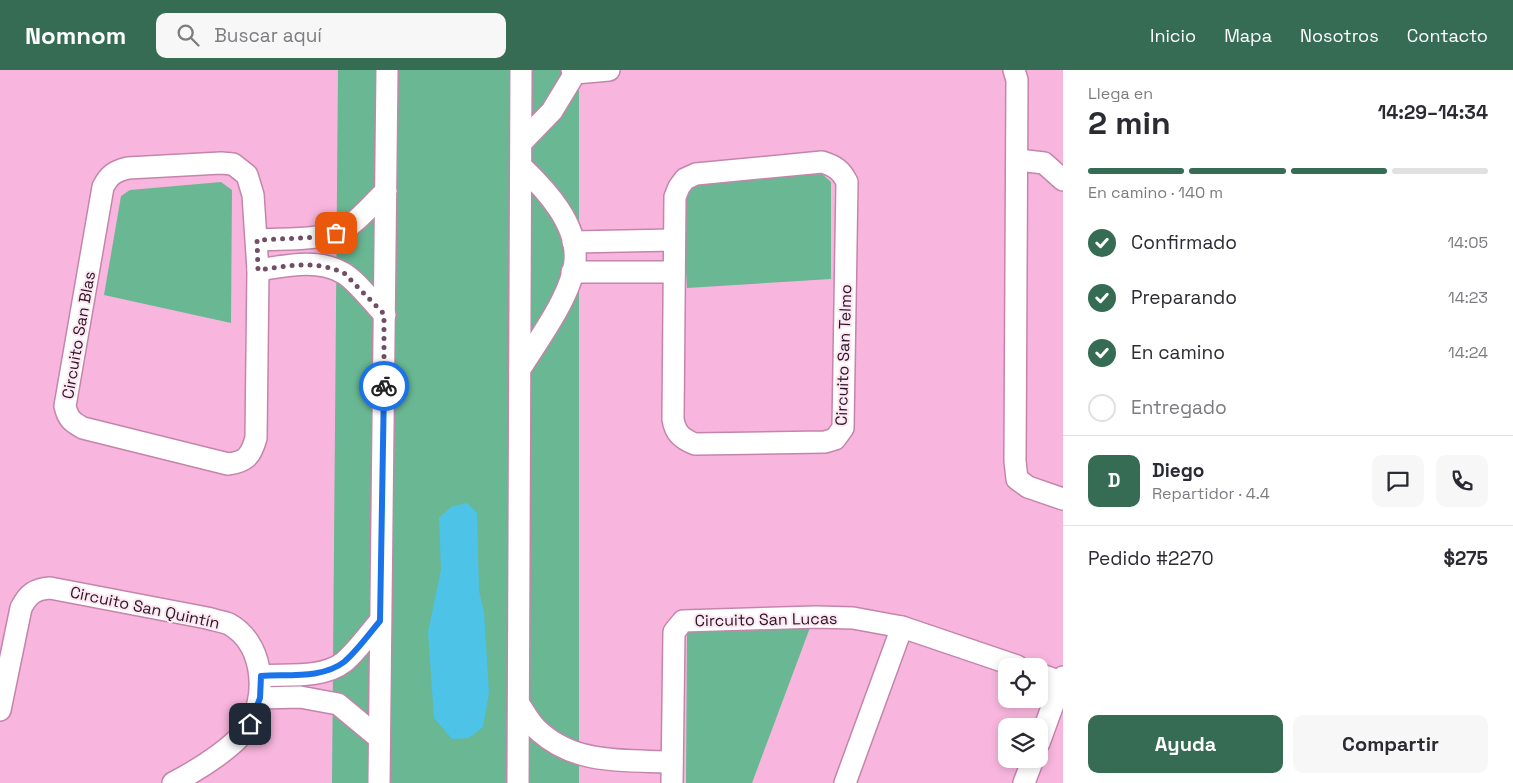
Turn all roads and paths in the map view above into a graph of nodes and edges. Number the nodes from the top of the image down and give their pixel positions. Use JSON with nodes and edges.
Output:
{"nodes":[{"id":1,"x":387,"y":70,"type":"edge"},
{"id":2,"x":522,"y":70,"type":"edge"},
{"id":3,"x":609,"y":70,"type":"edge"},
{"id":4,"x":1014,"y":70,"type":"edge"},
{"id":5,"x":573,"y":71,"type":"edge"},
{"id":6,"x":522,"y":142,"type":"junction"},
{"id":7,"x":1018,"y":160,"type":"junction"},
{"id":8,"x":522,"y":167,"type":"junction"},
{"id":9,"x":1063,"y":180,"type":"edge"},
{"id":10,"x":386,"y":191,"type":"junction"},
{"id":11,"x":257,"y":240,"type":"junction"},
{"id":12,"x":674,"y":240,"type":"junction"},
{"id":13,"x":573,"y":242,"type":"junction"},
{"id":14,"x":258,"y":270,"type":"junction"},
{"id":15,"x":572,"y":272,"type":"junction"},
{"id":16,"x":674,"y":272,"type":"junction"},
{"id":17,"x":384,"y":314,"type":"junction"},
{"id":18,"x":520,"y":369,"type":"junction"},
{"id":19,"x":1063,"y":499,"type":"edge"},
{"id":20,"x":380,"y":621,"type":"junction"},
{"id":21,"x":902,"y":627,"type":"junction"},
{"id":22,"x":998,"y":660,"type":"edge"},
{"id":23,"x":261,"y":676,"type":"junction"},
{"id":24,"x":1048,"y":676,"type":"edge"},
{"id":25,"x":1062,"y":679,"type":"edge"},
{"id":26,"x":260,"y":698,"type":"junction"},
{"id":27,"x":518,"y":704,"type":"junction"},
{"id":28,"x":0,"y":710,"type":"edge"},
{"id":29,"x":1048,"y":718,"type":"edge"},
{"id":30,"x":379,"y":738,"type":"junction"},
{"id":31,"x":672,"y":762,"type":"junction"},
{"id":32,"x":1030,"y":768,"type":"edge"},
{"id":33,"x":173,"y":783,"type":"edge"},
{"id":34,"x":379,"y":783,"type":"edge"},
{"id":35,"x":518,"y":783,"type":"edge"},
{"id":36,"x":672,"y":783,"type":"edge"},
{"id":37,"x":845,"y":783,"type":"edge"},
{"id":38,"x":1024,"y":783,"type":"edge"}],
"edges":[{"from":1,"to":10,"type":"street"},
{"from":2,"to":6,"type":"street"},
{"from":3,"to":5,"type":"street"},
{"from":4,"to":7,"type":"street"},
{"from":5,"to":6,"type":"street"},
{"from":6,"to":8,"type":"street"},
{"from":7,"to":9,"type":"street"},
{"from":7,"to":19,"type":"street"},
{"from":8,"to":13,"type":"street"},
{"from":8,"to":18,"type":"street"},
{"from":10,"to":11,"type":"street"},
{"from":10,"to":17,"type":"street"},
{"from":11,"to":14,"type":"street","name":"Circuito San Blas"},
{"from":11,"to":14,"type":"street","name":"Circuito San Blas"},
{"from":12,"to":13,"type":"street"},
{"from":12,"to":16,"type":"street","name":"Circuito San Telmo"},
{"from":12,"to":16,"type":"street","name":"Circuito San Telmo"},
{"from":13,"to":15,"type":"street"},
{"from":14,"to":17,"type":"street"},
{"from":15,"to":16,"type":"street"},
{"from":15,"to":18,"type":"street"},
{"from":17,"to":20,"type":"street"},
{"from":18,"to":27,"type":"street"},
{"from":20,"to":23,"type":"street"},
{"from":20,"to":30,"type":"street"},
{"from":21,"to":22,"type":"street","name":"Circuito San Lucas"},
{"from":21,"to":31,"type":"street","name":"Circuito San Lucas"},
{"from":21,"to":37,"type":"street"},
{"from":23,"to":26,"type":"street","name":"Circuito San Quintín"},
{"from":23,"to":28,"type":"street","name":"Circuito San Quintín"},
{"from":24,"to":25,"type":"street"},
{"from":25,"to":29,"type":"street"},
{"from":26,"to":30,"type":"street"},
{"from":26,"to":33,"type":"street","name":"Circuito San Quintín"},
{"from":27,"to":31,"type":"street"},
{"from":27,"to":35,"type":"street"},
{"from":30,"to":34,"type":"street"},
{"from":31,"to":36,"type":"street","name":"Circuito San Lucas"},
{"from":32,"to":38,"type":"street"}]}
